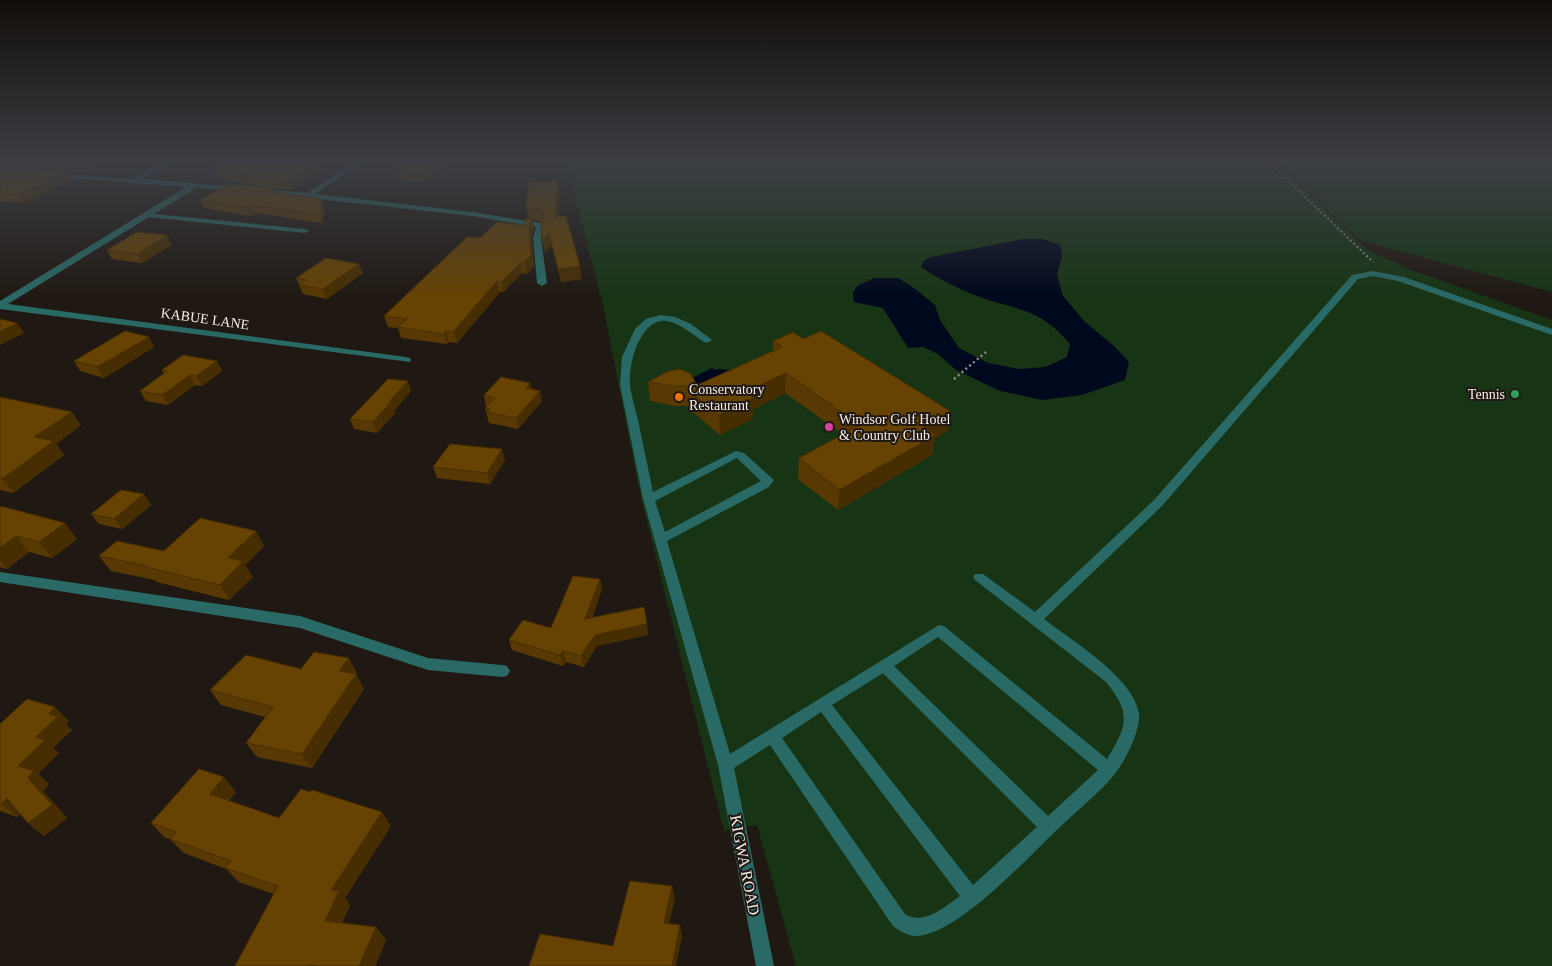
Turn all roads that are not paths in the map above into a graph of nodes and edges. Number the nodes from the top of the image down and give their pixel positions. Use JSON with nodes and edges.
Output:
{"nodes":[{"id":1,"x":160,"y":207,"type":"edge"},
{"id":2,"x":409,"y":207,"type":"edge"},
{"id":3,"x":148,"y":214,"type":"junction"},
{"id":4,"x":304,"y":231,"type":"dead end"},
{"id":5,"x":542,"y":283,"type":"dead end"},
{"id":6,"x":0,"y":305,"type":"edge"},
{"id":7,"x":1552,"y":332,"type":"edge"},
{"id":8,"x":707,"y":340,"type":"dead end"},
{"id":9,"x":406,"y":360,"type":"dead end"},
{"id":10,"x":649,"y":500,"type":"junction"},
{"id":11,"x":660,"y":540,"type":"junction"},
{"id":12,"x":0,"y":577,"type":"edge"},
{"id":13,"x":979,"y":577,"type":"dead end"},
{"id":14,"x":1036,"y":619,"type":"junction"},
{"id":15,"x":884,"y":666,"type":"junction"},
{"id":16,"x":502,"y":671,"type":"dead end"},
{"id":17,"x":823,"y":704,"type":"junction"},
{"id":18,"x":772,"y":736,"type":"junction"},
{"id":19,"x":726,"y":764,"type":"junction"},
{"id":20,"x":1109,"y":770,"type":"junction"},
{"id":21,"x":1046,"y":826,"type":"junction"},
{"id":22,"x":972,"y":898,"type":"junction"},
{"id":23,"x":765,"y":966,"type":"edge"}],
"edges":[{"from":1,"to":3,"type":"street"},
{"from":2,"to":5,"type":"street"},
{"from":3,"to":4,"type":"lane"},
{"from":3,"to":6,"type":"street"},
{"from":6,"to":9,"type":"street","name":"KABUE LANE"},
{"from":7,"to":14,"type":"lane"},
{"from":8,"to":10,"type":"lane","name":"KIGWA ROAD"},
{"from":10,"to":11,"type":"lane","name":"KIGWA ROAD"},
{"from":10,"to":11,"type":"lane"},
{"from":11,"to":19,"type":"lane","name":"KIGWA ROAD"},
{"from":12,"to":16,"type":"street"},
{"from":13,"to":14,"type":"lane"},
{"from":14,"to":20,"type":"lane"},
{"from":15,"to":17,"type":"lane"},
{"from":15,"to":20,"type":"lane"},
{"from":15,"to":21,"type":"lane"},
{"from":17,"to":18,"type":"lane"},
{"from":17,"to":22,"type":"lane"},
{"from":18,"to":19,"type":"lane"},
{"from":18,"to":22,"type":"lane"},
{"from":19,"to":23,"type":"lane","name":"KIGWA ROAD"},
{"from":20,"to":21,"type":"lane"},
{"from":21,"to":22,"type":"lane"}]}
